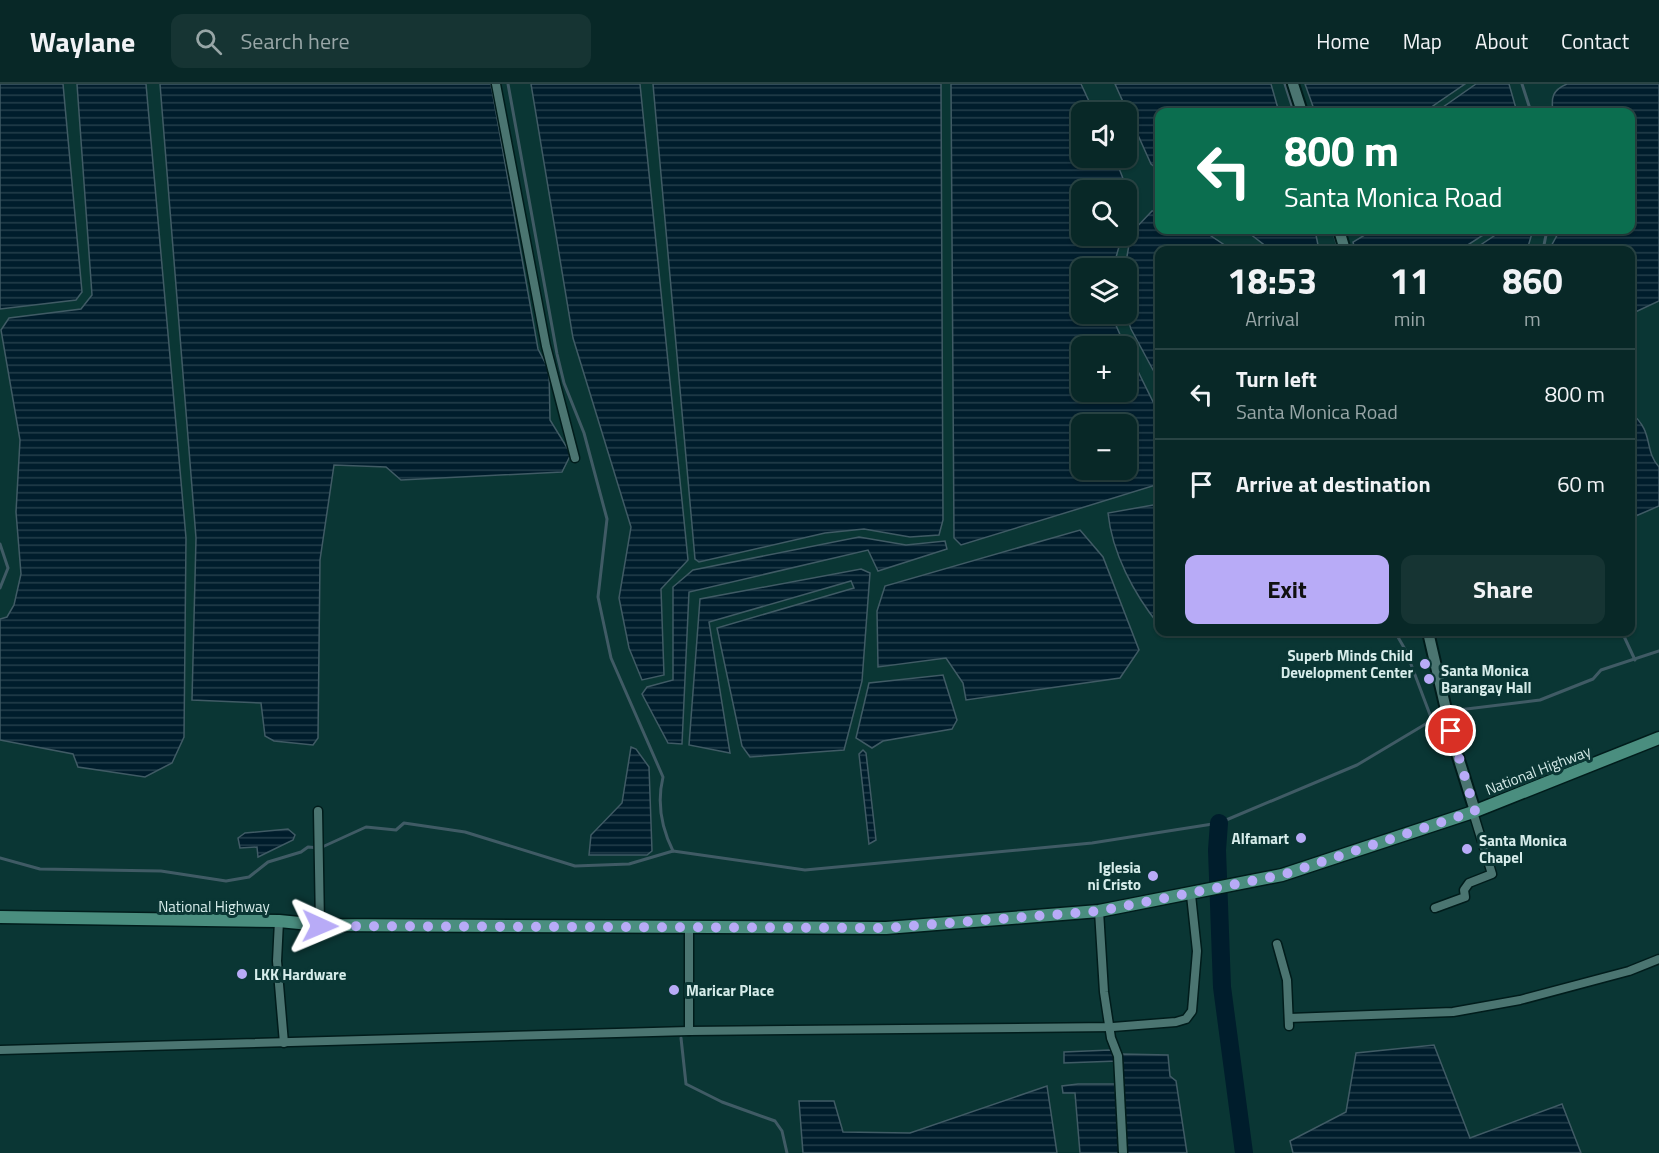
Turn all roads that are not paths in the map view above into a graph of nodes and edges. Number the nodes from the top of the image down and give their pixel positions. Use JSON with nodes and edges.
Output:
{"nodes":[{"id":1,"x":496,"y":84,"type":"edge"},
{"id":2,"x":1293,"y":84,"type":"edge"},
{"id":3,"x":1301,"y":108,"type":"edge"},
{"id":4,"x":574,"y":458,"type":"dead end"},
{"id":5,"x":1429,"y":636,"type":"edge"},
{"id":6,"x":1659,"y":738,"type":"edge"},
{"id":7,"x":318,"y":811,"type":"dead end"},
{"id":8,"x":1474,"y":812,"type":"junction"},
{"id":9,"x":1192,"y":895,"type":"junction"},
{"id":10,"x":1435,"y":908,"type":"dead end"},
{"id":11,"x":1100,"y":911,"type":"junction"},
{"id":12,"x":0,"y":917,"type":"edge"},
{"id":13,"x":279,"y":921,"type":"junction"},
{"id":14,"x":320,"y":926,"type":"junction"},
{"id":15,"x":689,"y":929,"type":"junction"},
{"id":16,"x":1277,"y":944,"type":"dead end"},
{"id":17,"x":1659,"y":959,"type":"edge"},
{"id":18,"x":1109,"y":1027,"type":"junction"},
{"id":19,"x":689,"y":1031,"type":"junction"},
{"id":20,"x":284,"y":1043,"type":"junction"},
{"id":21,"x":0,"y":1050,"type":"edge"},
{"id":22,"x":1123,"y":1153,"type":"edge"}],
"edges":[{"from":1,"to":4,"type":"street"},
{"from":2,"to":3,"type":"street"},
{"from":5,"to":8,"type":"street"},
{"from":6,"to":8,"type":"main road","name":"National Highway"},
{"from":7,"to":14,"type":"street"},
{"from":8,"to":9,"type":"main road","name":"National Highway"},
{"from":8,"to":10,"type":"street"},
{"from":9,"to":11,"type":"main road","name":"National Highway"},
{"from":9,"to":18,"type":"street"},
{"from":11,"to":15,"type":"main road","name":"National Highway"},
{"from":11,"to":18,"type":"street"},
{"from":12,"to":13,"type":"main road","name":"National Highway"},
{"from":13,"to":14,"type":"main road","name":"National Highway"},
{"from":13,"to":20,"type":"street"},
{"from":14,"to":15,"type":"main road","name":"National Highway"},
{"from":15,"to":19,"type":"street"},
{"from":16,"to":17,"type":"street"},
{"from":18,"to":19,"type":"street"},
{"from":18,"to":22,"type":"street"},
{"from":19,"to":20,"type":"street"},
{"from":20,"to":21,"type":"street"}]}
